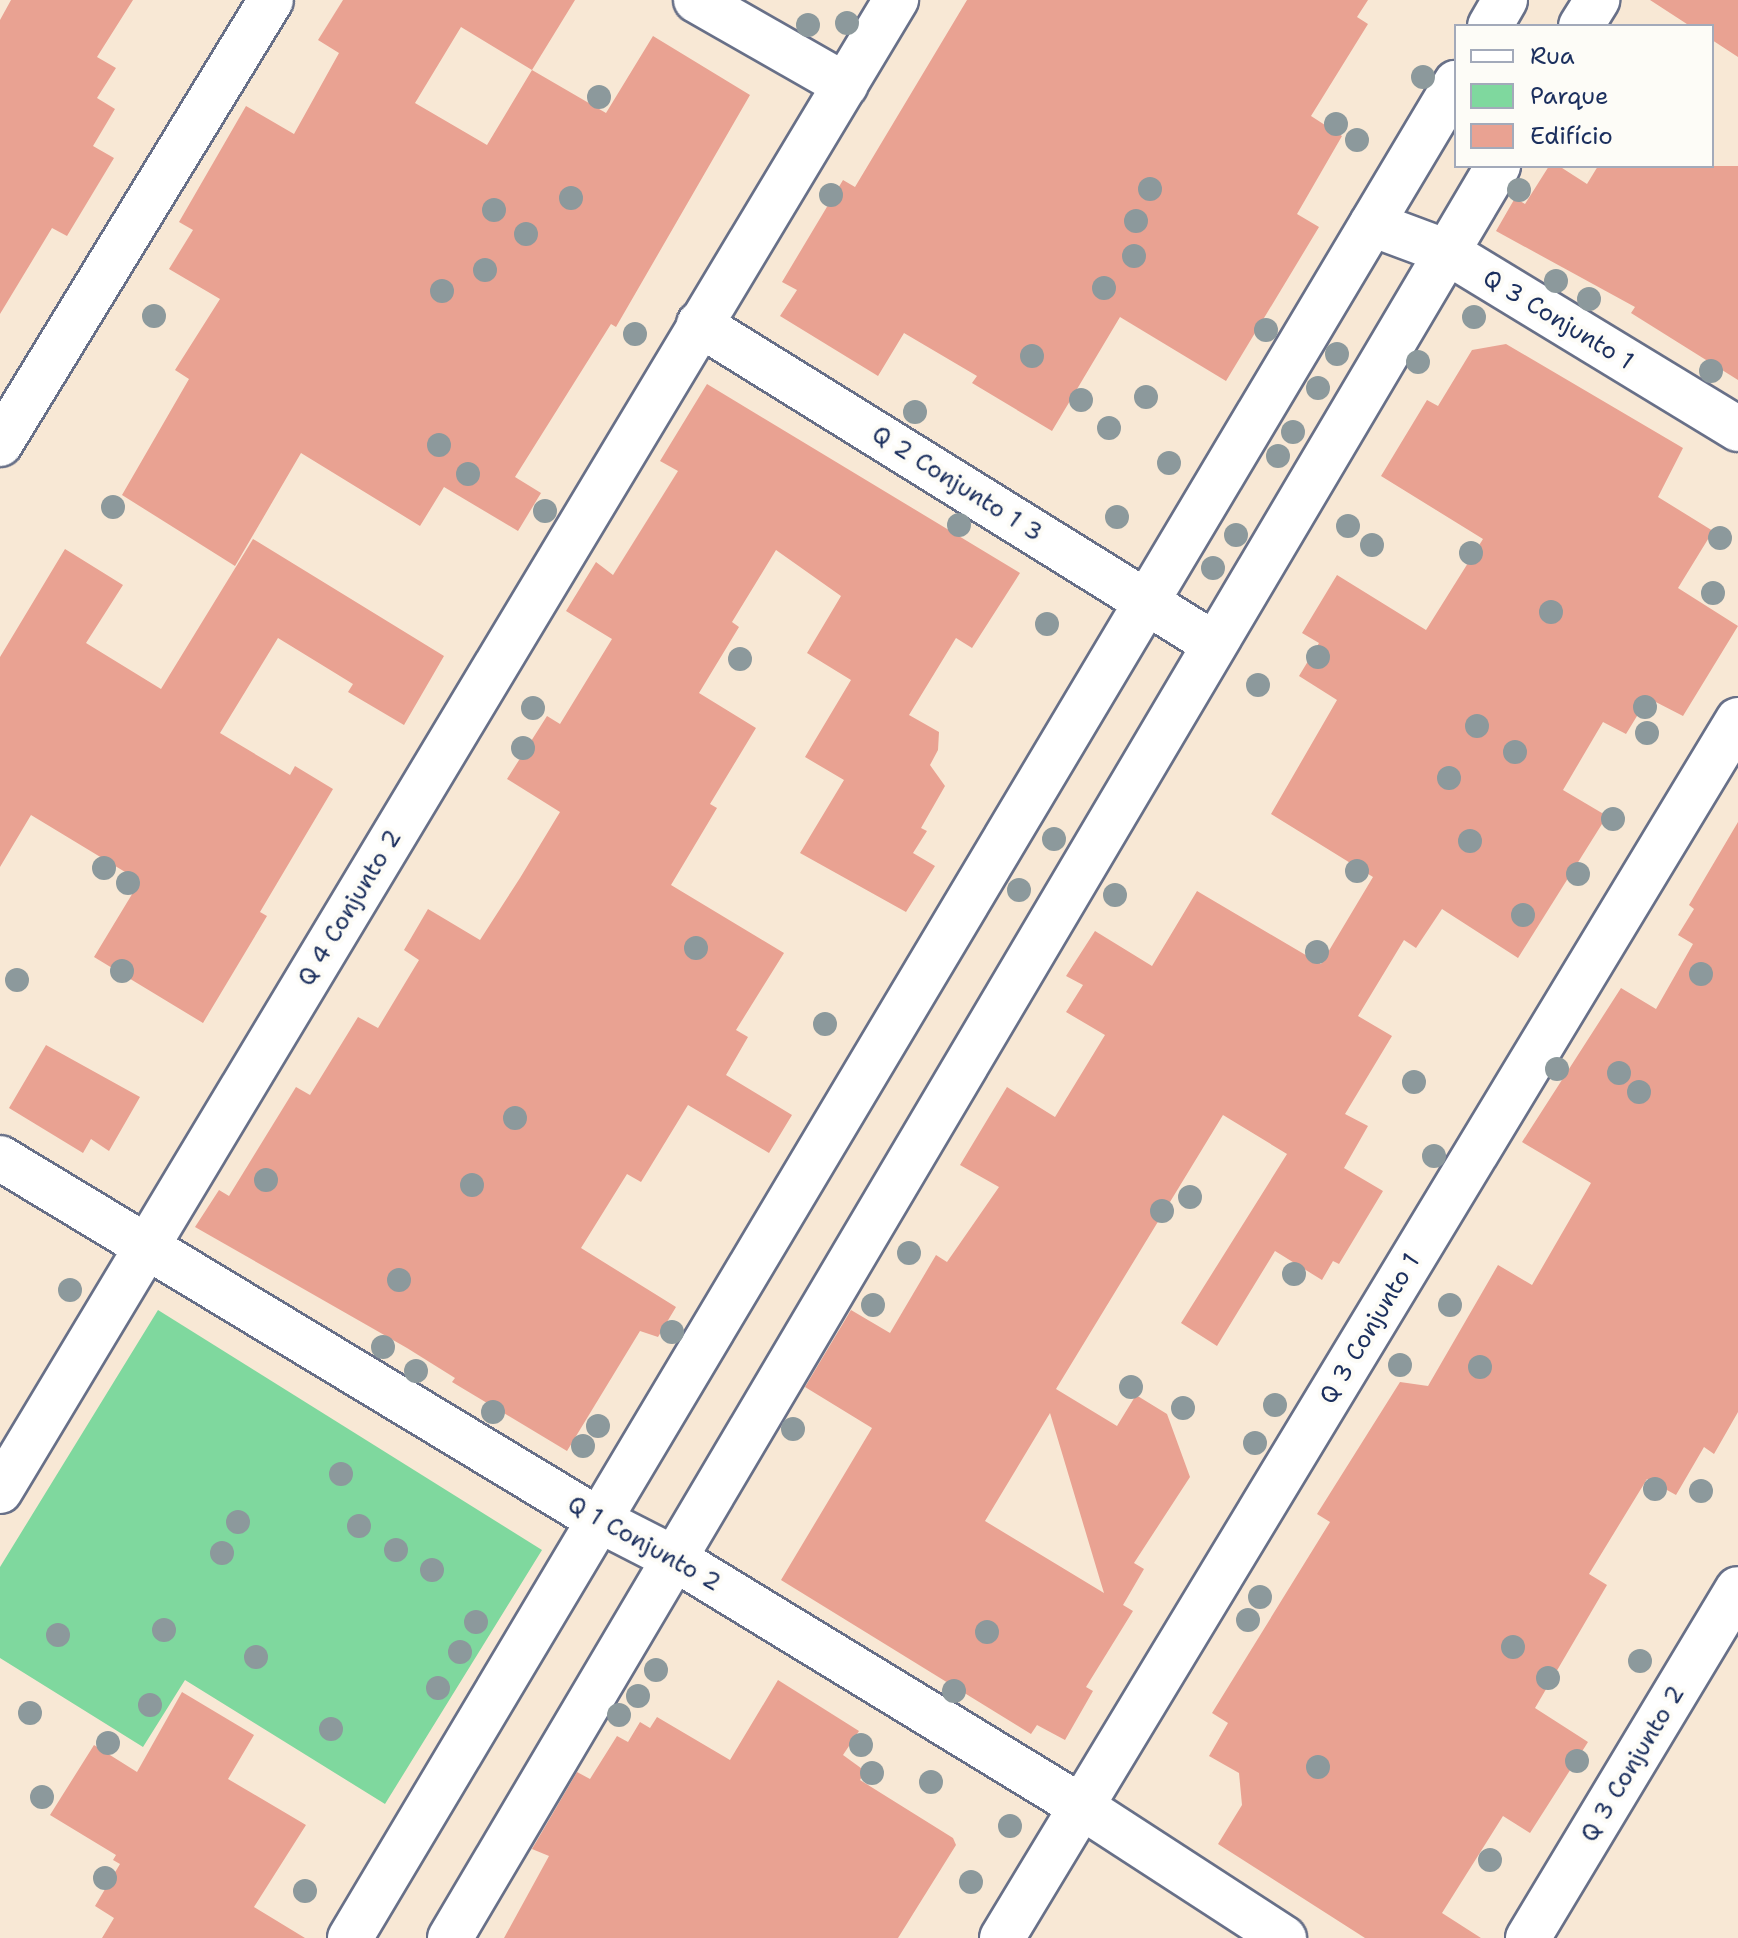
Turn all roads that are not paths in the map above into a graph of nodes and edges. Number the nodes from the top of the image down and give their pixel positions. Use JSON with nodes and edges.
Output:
{"nodes":[{"id":1,"x":271,"y":0,"type":"edge"},
{"id":2,"x":696,"y":0,"type":"edge"},
{"id":3,"x":896,"y":0,"type":"edge"},
{"id":4,"x":1505,"y":0,"type":"edge"},
{"id":5,"x":1597,"y":0,"type":"edge"},
{"id":6,"x":1491,"y":24,"type":"edge"},
{"id":7,"x":1582,"y":24,"type":"edge"},
{"id":8,"x":845,"y":85,"type":"junction"},
{"id":9,"x":1454,"y":86,"type":"edge"},
{"id":10,"x":1497,"y":168,"type":"edge"},
{"id":11,"x":1372,"y":224,"type":"junction"},
{"id":12,"x":1447,"y":252,"type":"junction"},
{"id":13,"x":699,"y":324,"type":"junction"},
{"id":14,"x":1738,"y":429,"type":"edge"},
{"id":15,"x":0,"y":444,"type":"edge"},
{"id":16,"x":1146,"y":601,"type":"junction"},
{"id":17,"x":1214,"y":644,"type":"junction"},
{"id":18,"x":1738,"y":720,"type":"edge"},
{"id":19,"x":0,"y":1158,"type":"edge"},
{"id":20,"x":148,"y":1245,"type":"junction"},
{"id":21,"x":0,"y":1491,"type":"edge"},
{"id":22,"x":599,"y":1520,"type":"junction"},
{"id":23,"x":677,"y":1560,"type":"junction"},
{"id":24,"x":1738,"y":1589,"type":"edge"},
{"id":25,"x":1082,"y":1807,"type":"junction"},
{"id":26,"x":350,"y":1938,"type":"edge"},
{"id":27,"x":450,"y":1938,"type":"edge"},
{"id":28,"x":1002,"y":1938,"type":"edge"},
{"id":29,"x":1284,"y":1938,"type":"edge"},
{"id":30,"x":1528,"y":1938,"type":"edge"}],
"edges":[{"from":1,"to":15,"type":"street"},
{"from":2,"to":8,"type":"street"},
{"from":3,"to":8,"type":"street","name":"Q 4 Conjunto 2"},
{"from":4,"to":6,"type":"street"},
{"from":5,"to":7,"type":"street"},
{"from":8,"to":13,"type":"street","name":"Q 4 Conjunto 2"},
{"from":9,"to":11,"type":"street"},
{"from":10,"to":12,"type":"street"},
{"from":11,"to":12,"type":"street","name":"Q 3 Conjunto 1"},
{"from":11,"to":16,"type":"street"},
{"from":12,"to":14,"type":"street","name":"Q 3 Conjunto 1"},
{"from":12,"to":17,"type":"street"},
{"from":13,"to":16,"type":"street","name":"Q 2 Conjunto 1 3"},
{"from":13,"to":20,"type":"street","name":"Q 4 Conjunto 2"},
{"from":16,"to":17,"type":"street","name":"Q 2 Conjunto 1 3"},
{"from":16,"to":22,"type":"street"},
{"from":17,"to":23,"type":"street"},
{"from":18,"to":25,"type":"street","name":"Q 3 Conjunto 1"},
{"from":19,"to":20,"type":"street","name":"Q 1 Conjunto 2"},
{"from":20,"to":21,"type":"street","name":"Q 4 Conjunto 2"},
{"from":20,"to":22,"type":"street","name":"Q 1 Conjunto 2"},
{"from":22,"to":23,"type":"street","name":"Q 1 Conjunto 2"},
{"from":22,"to":26,"type":"street"},
{"from":23,"to":25,"type":"street","name":"Q 1 Conjunto 2"},
{"from":23,"to":27,"type":"street"},
{"from":24,"to":30,"type":"street","name":"Q 3 Conjunto 2"},
{"from":25,"to":28,"type":"street","name":"Q 3 Conjunto 1"},
{"from":25,"to":29,"type":"street","name":"Q 1 Conjunto 2"}]}
